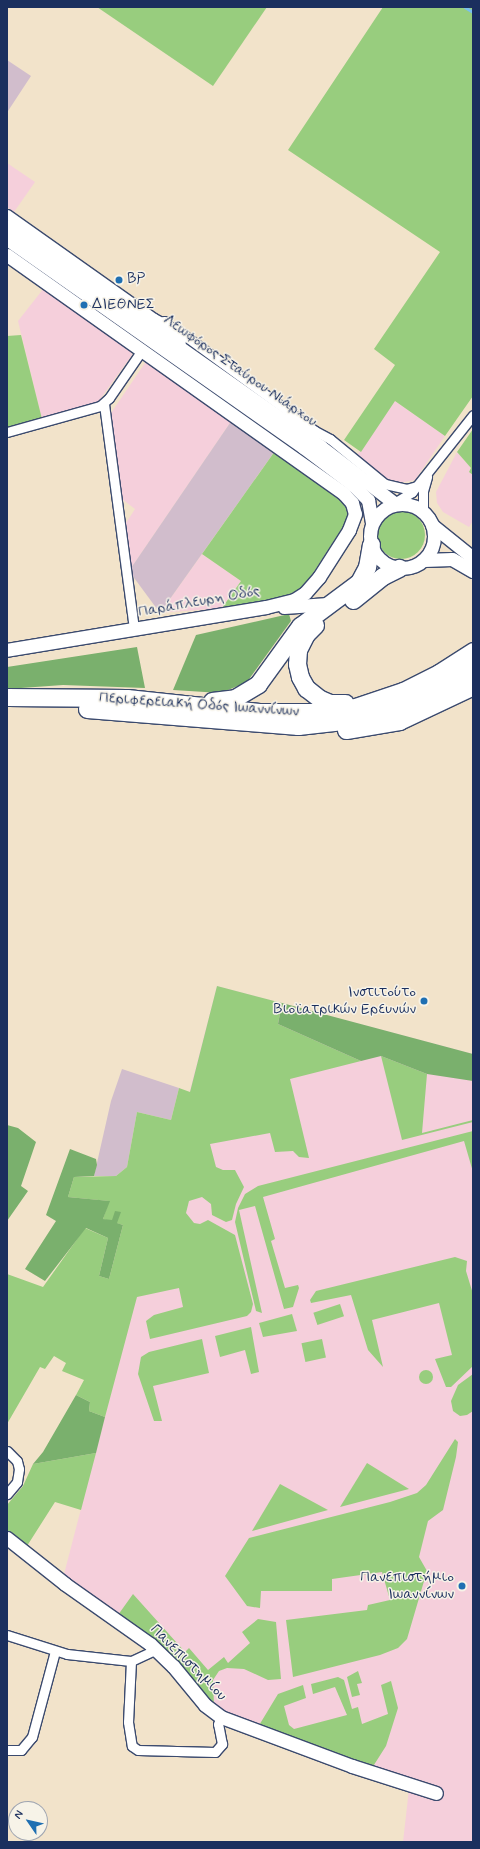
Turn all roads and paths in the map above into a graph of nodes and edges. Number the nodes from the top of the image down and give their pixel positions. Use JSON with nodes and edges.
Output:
{"nodes":[{"id":1,"x":7,"y":214,"type":"edge"},
{"id":2,"x":7,"y":226,"type":"edge"},
{"id":3,"x":7,"y":239,"type":"edge"},
{"id":4,"x":7,"y":255,"type":"edge"},
{"id":5,"x":164,"y":323,"type":"junction"},
{"id":6,"x":160,"y":346,"type":"junction"},
{"id":7,"x":142,"y":350,"type":"junction"},
{"id":8,"x":186,"y":352,"type":"junction"},
{"id":9,"x":104,"y":404,"type":"junction"},
{"id":10,"x":473,"y":415,"type":"edge"},
{"id":11,"x":316,"y":431,"type":"junction"},
{"id":12,"x":7,"y":432,"type":"edge"},
{"id":13,"x":337,"y":458,"type":"junction"},
{"id":14,"x":432,"y":469,"type":"junction"},
{"id":15,"x":417,"y":486,"type":"junction"},
{"id":16,"x":394,"y":502,"type":"junction"},
{"id":17,"x":423,"y":511,"type":"junction"},
{"id":18,"x":372,"y":523,"type":"junction"},
{"id":19,"x":432,"y":525,"type":"junction"},
{"id":20,"x":371,"y":544,"type":"junction"},
{"id":21,"x":473,"y":558,"type":"edge"},
{"id":22,"x":424,"y":560,"type":"junction"},
{"id":23,"x":399,"y":568,"type":"junction"},
{"id":24,"x":473,"y":571,"type":"edge"},
{"id":25,"x":328,"y":604,"type":"junction"},
{"id":26,"x":272,"y":605,"type":"junction"},
{"id":27,"x":134,"y":629,"type":"junction"},
{"id":28,"x":7,"y":650,"type":"edge"},
{"id":29,"x":473,"y":651,"type":"edge"},
{"id":30,"x":473,"y":668,"type":"edge"},
{"id":31,"x":473,"y":686,"type":"edge"},
{"id":32,"x":7,"y":697,"type":"edge"},
{"id":33,"x":180,"y":704,"type":"junction"},
{"id":34,"x":365,"y":704,"type":"junction"},
{"id":35,"x":7,"y":709,"type":"edge"},
{"id":36,"x":298,"y":726,"type":"junction"},
{"id":37,"x":7,"y":1452,"type":"edge"},
{"id":38,"x":7,"y":1494,"type":"edge"},
{"id":39,"x":7,"y":1538,"type":"edge"},
{"id":40,"x":7,"y":1635,"type":"edge"},
{"id":41,"x":156,"y":1650,"type":"junction"},
{"id":42,"x":55,"y":1651,"type":"junction"},
{"id":43,"x":131,"y":1661,"type":"junction"},
{"id":44,"x":221,"y":1717,"type":"junction"},
{"id":45,"x":7,"y":1750,"type":"edge"},
{"id":46,"x":436,"y":1793,"type":"dead end"}],
"edges":[{"from":1,"to":5,"type":"street"},
{"from":2,"to":8,"type":"street","name":"Λεωφόρος Σταύρου Νιάρχου"},
{"from":3,"to":6,"type":"street","name":"Λεωφόρος Σταύρου Νιάρχου"},
{"from":4,"to":7,"type":"street"},
{"from":5,"to":8,"type":"street"},
{"from":5,"to":11,"type":"street"},
{"from":6,"to":7,"type":"street"},
{"from":6,"to":18,"type":"street","name":"Λεωφόρος Σταύρου Νιάρχου"},
{"from":7,"to":9,"type":"street"},
{"from":7,"to":26,"type":"street","name":"Παράπλευρη Οδός"},
{"from":8,"to":13,"type":"street","name":"Λεωφόρος Σταύρου Νιάρχου"},
{"from":9,"to":12,"type":"street"},
{"from":9,"to":27,"type":"street"},
{"from":10,"to":14,"type":"street"},
{"from":11,"to":13,"type":"street"},
{"from":11,"to":15,"type":"street"},
{"from":13,"to":16,"type":"street","name":"Λεωφόρος Σταύρου Νιάρχου"},
{"from":14,"to":15,"type":"street"},
{"from":14,"to":17,"type":"street"},
{"from":15,"to":16,"type":"street"},
{"from":16,"to":17,"type":"street"},
{"from":16,"to":18,"type":"street"},
{"from":17,"to":19,"type":"street"},
{"from":18,"to":20,"type":"street"},
{"from":19,"to":21,"type":"street"},
{"from":19,"to":22,"type":"street"},
{"from":20,"to":23,"type":"street"},
{"from":20,"to":25,"type":"highway"},
{"from":22,"to":23,"type":"street"},
{"from":22,"to":24,"type":"street"},
{"from":23,"to":34,"type":"highway"},
{"from":25,"to":26,"type":"street"},
{"from":25,"to":33,"type":"highway"},
{"from":26,"to":27,"type":"street","name":"Παράπλευρη Οδός"},
{"from":27,"to":28,"type":"street","name":"Παράπλευρη Οδός"},
{"from":29,"to":34,"type":"highway","name":"Περιφερειακή Οδός Ιωαννίνων"},
{"from":30,"to":36,"type":"highway","name":"Περιφερειακή Οδός Ιωαννίνων"},
{"from":31,"to":36,"type":"highway"},
{"from":32,"to":33,"type":"highway","name":"Περιφερειακή Οδός Ιωαννίνων"},
{"from":33,"to":34,"type":"highway","name":"Περιφερειακή Οδός Ιωαννίνων"},
{"from":35,"to":36,"type":"highway","name":"Περιφερειακή Οδός Ιωαννίνων"},
{"from":37,"to":38,"type":"street"},
{"from":39,"to":41,"type":"street","name":"Πανεπιστημίου"},
{"from":40,"to":42,"type":"street"},
{"from":41,"to":43,"type":"street"},
{"from":41,"to":44,"type":"street","name":"Πανεπιστημίου"},
{"from":42,"to":43,"type":"street"},
{"from":42,"to":45,"type":"street"},
{"from":43,"to":44,"type":"street"},
{"from":44,"to":46,"type":"street","name":"Πανεπιστημίου"}]}
